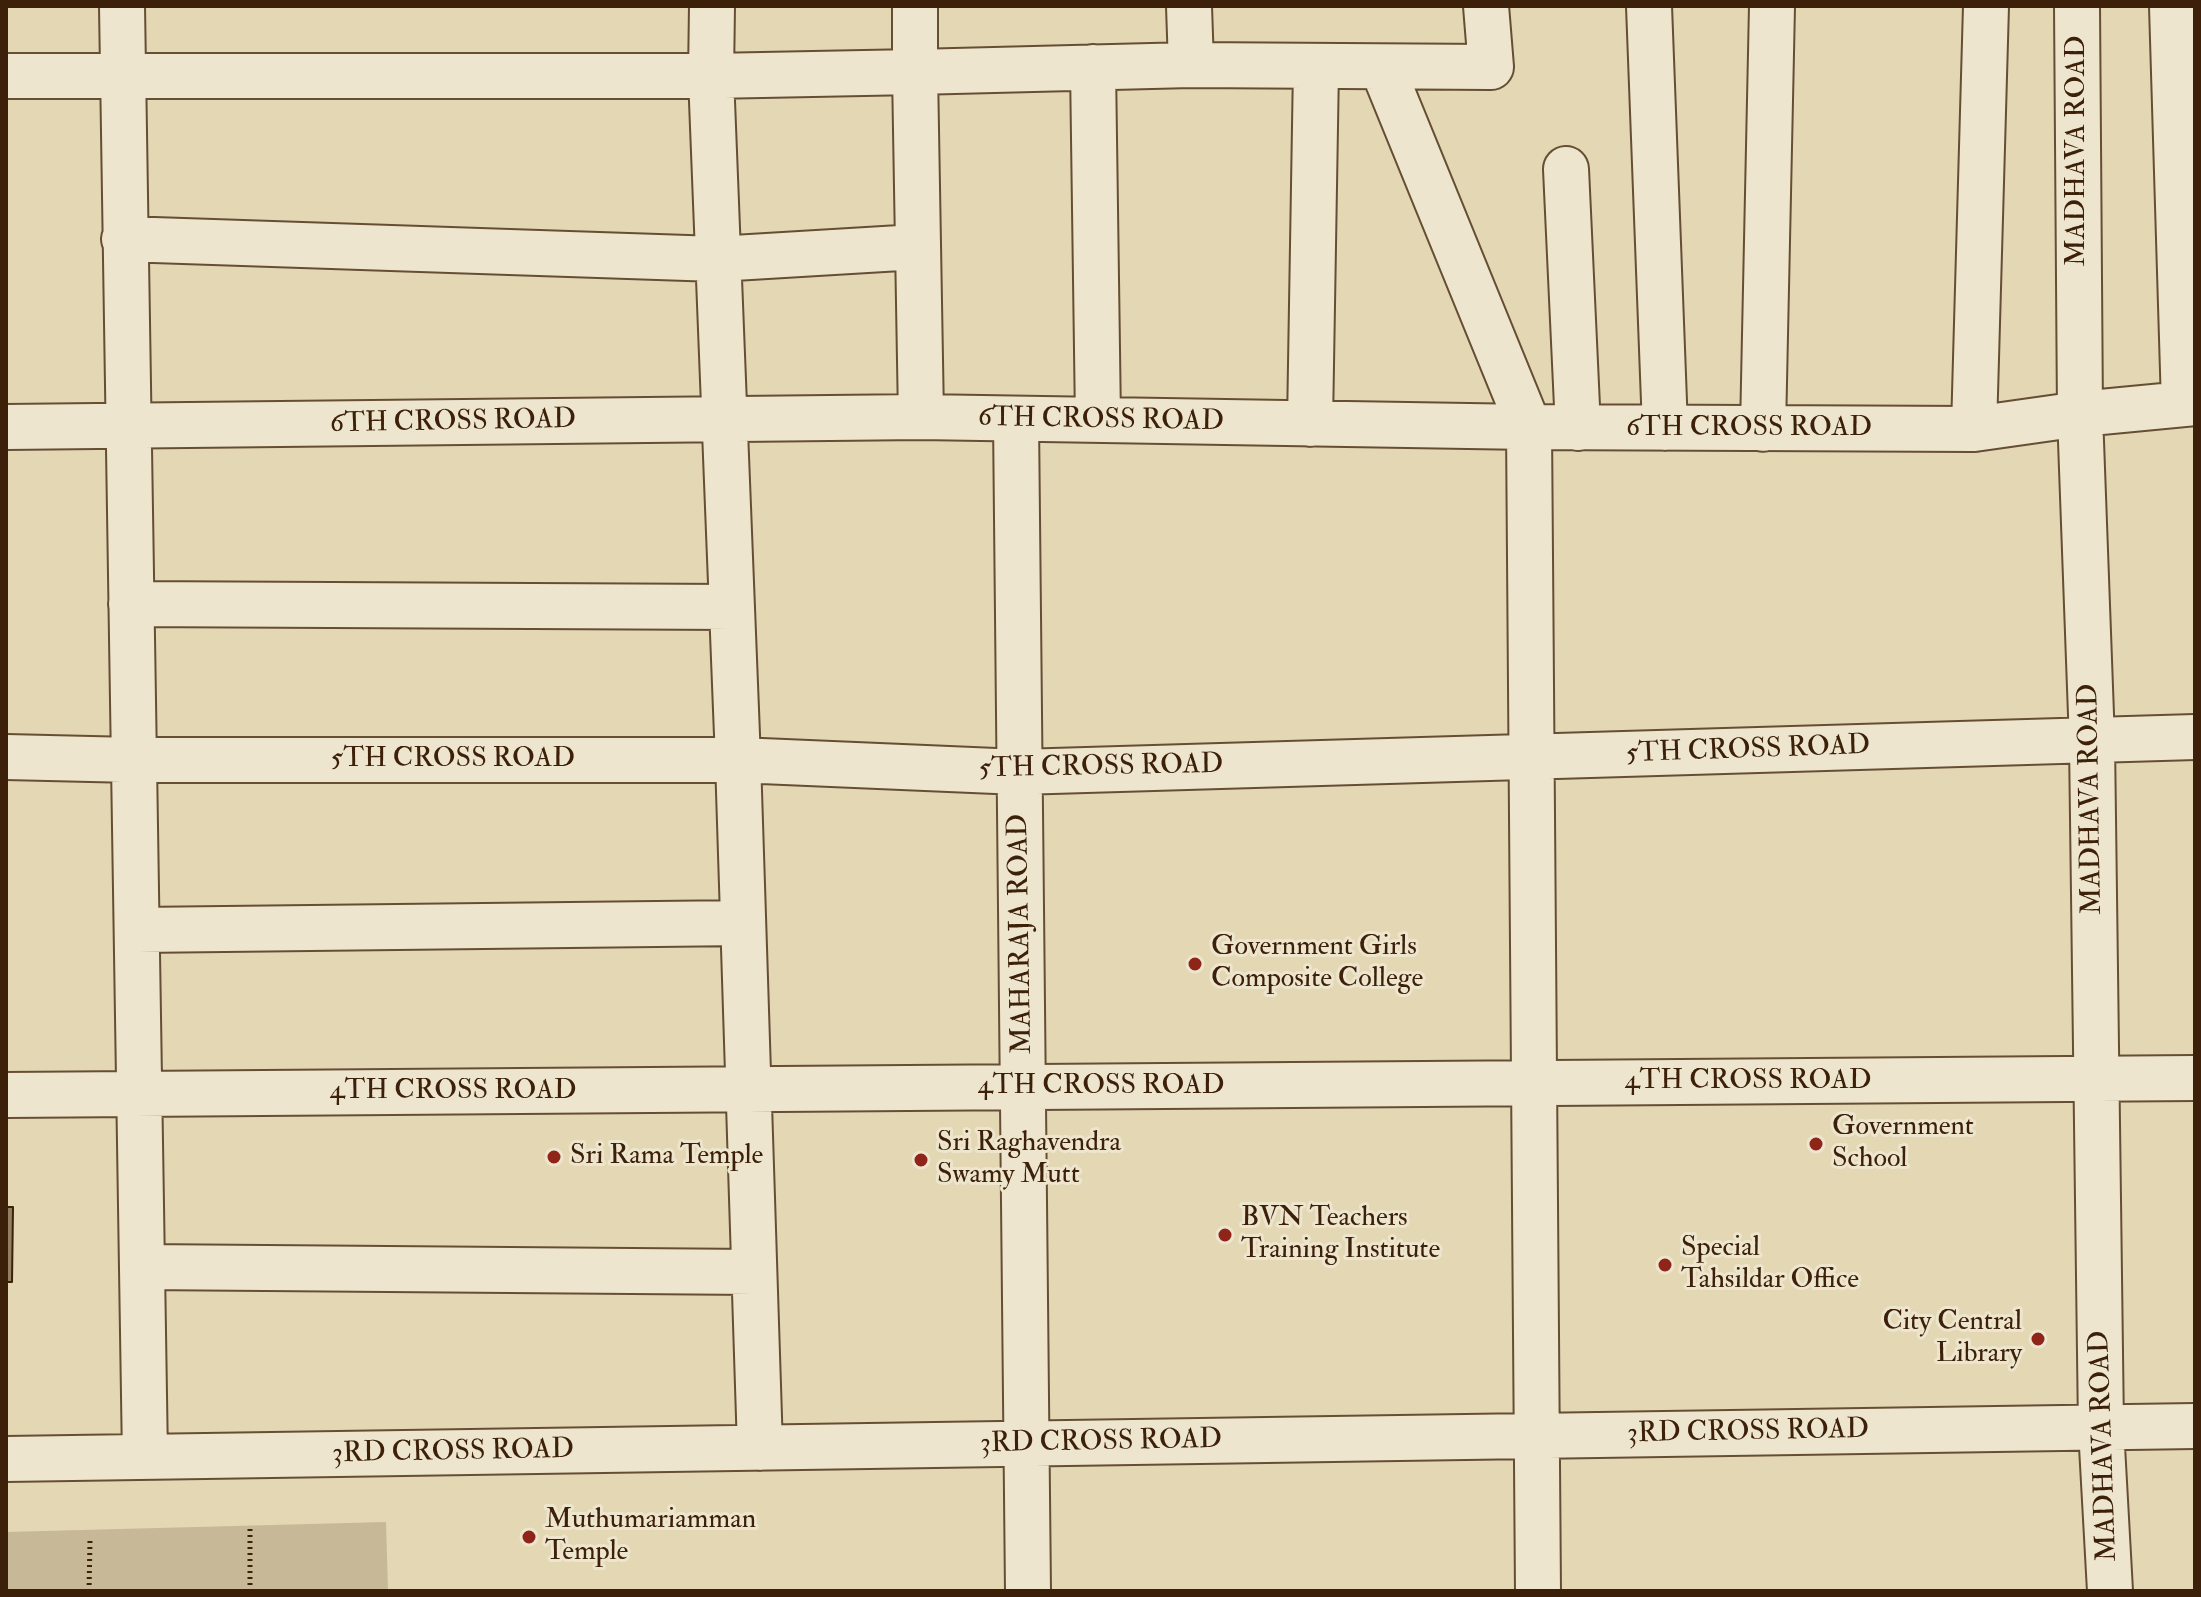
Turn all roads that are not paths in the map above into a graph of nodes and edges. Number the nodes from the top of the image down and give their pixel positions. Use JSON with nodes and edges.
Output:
{"nodes":[{"id":1,"x":122,"y":6,"type":"edge"},
{"id":2,"x":712,"y":6,"type":"edge"},
{"id":3,"x":915,"y":6,"type":"edge"},
{"id":4,"x":1189,"y":6,"type":"edge"},
{"id":5,"x":1486,"y":6,"type":"edge"},
{"id":6,"x":1649,"y":6,"type":"edge"},
{"id":7,"x":1772,"y":6,"type":"edge"},
{"id":8,"x":1986,"y":6,"type":"edge"},
{"id":9,"x":2077,"y":6,"type":"edge"},
{"id":10,"x":2172,"y":6,"type":"edge"},
{"id":11,"x":1191,"y":65,"type":"junction"},
{"id":12,"x":1093,"y":67,"type":"junction"},
{"id":13,"x":1316,"y":67,"type":"junction"},
{"id":14,"x":1382,"y":67,"type":"junction"},
{"id":15,"x":915,"y":72,"type":"junction"},
{"id":16,"x":6,"y":76,"type":"edge"},
{"id":17,"x":121,"y":76,"type":"junction"},
{"id":18,"x":711,"y":76,"type":"junction"},
{"id":19,"x":1566,"y":169,"type":"dead end"},
{"id":20,"x":124,"y":239,"type":"junction"},
{"id":21,"x":917,"y":247,"type":"junction"},
{"id":22,"x":717,"y":259,"type":"junction"},
{"id":23,"x":2190,"y":403,"type":"edge"},
{"id":24,"x":2080,"y":414,"type":"junction"},
{"id":25,"x":921,"y":417,"type":"junction"},
{"id":26,"x":724,"y":420,"type":"junction"},
{"id":27,"x":1016,"y":420,"type":"junction"},
{"id":28,"x":1098,"y":420,"type":"junction"},
{"id":29,"x":1310,"y":424,"type":"junction"},
{"id":30,"x":127,"y":426,"type":"junction"},
{"id":31,"x":6,"y":427,"type":"edge"},
{"id":32,"x":1529,"y":427,"type":"junction"},
{"id":33,"x":1578,"y":428,"type":"junction"},
{"id":34,"x":1665,"y":428,"type":"junction"},
{"id":35,"x":1763,"y":429,"type":"junction"},
{"id":36,"x":1974,"y":429,"type":"junction"},
{"id":37,"x":131,"y":604,"type":"junction"},
{"id":38,"x":732,"y":607,"type":"junction"},
{"id":39,"x":2195,"y":737,"type":"edge"},
{"id":40,"x":2092,"y":742,"type":"junction"},
{"id":41,"x":6,"y":757,"type":"edge"},
{"id":42,"x":1531,"y":758,"type":"junction"},
{"id":43,"x":133,"y":760,"type":"junction"},
{"id":44,"x":738,"y":760,"type":"junction"},
{"id":45,"x":1019,"y":772,"type":"junction"},
{"id":46,"x":743,"y":923,"type":"junction"},
{"id":47,"x":138,"y":930,"type":"junction"},
{"id":48,"x":2195,"y":1078,"type":"edge"},
{"id":49,"x":2099,"y":1079,"type":"junction"},
{"id":50,"x":1534,"y":1084,"type":"junction"},
{"id":51,"x":1025,"y":1087,"type":"junction"},
{"id":52,"x":747,"y":1090,"type":"junction"},
{"id":53,"x":141,"y":1094,"type":"junction"},
{"id":54,"x":6,"y":1095,"type":"edge"},
{"id":55,"x":143,"y":1267,"type":"junction"},
{"id":56,"x":754,"y":1272,"type":"junction"},
{"id":57,"x":2195,"y":1426,"type":"edge"},
{"id":58,"x":2101,"y":1428,"type":"junction"},
{"id":59,"x":1536,"y":1436,"type":"junction"},
{"id":60,"x":1025,"y":1444,"type":"junction"},
{"id":61,"x":760,"y":1448,"type":"junction"},
{"id":62,"x":145,"y":1457,"type":"junction"},
{"id":63,"x":6,"y":1459,"type":"edge"},
{"id":64,"x":1028,"y":1591,"type":"edge"},
{"id":65,"x":1538,"y":1591,"type":"edge"},
{"id":66,"x":2110,"y":1591,"type":"edge"}],
"edges":[{"from":1,"to":17,"type":"street"},
{"from":2,"to":18,"type":"street"},
{"from":3,"to":15,"type":"street"},
{"from":4,"to":11,"type":"street"},
{"from":5,"to":14,"type":"street"},
{"from":6,"to":34,"type":"street"},
{"from":7,"to":35,"type":"street"},
{"from":8,"to":36,"type":"street"},
{"from":9,"to":24,"type":"street","name":"MADHAVA ROAD"},
{"from":10,"to":23,"type":"street"},
{"from":11,"to":12,"type":"street"},
{"from":11,"to":13,"type":"street"},
{"from":12,"to":15,"type":"street"},
{"from":12,"to":28,"type":"street"},
{"from":13,"to":14,"type":"street"},
{"from":13,"to":29,"type":"street"},
{"from":14,"to":32,"type":"street"},
{"from":15,"to":18,"type":"street"},
{"from":15,"to":21,"type":"street"},
{"from":16,"to":17,"type":"street"},
{"from":17,"to":18,"type":"street"},
{"from":17,"to":20,"type":"street"},
{"from":18,"to":22,"type":"street"},
{"from":19,"to":33,"type":"street"},
{"from":20,"to":22,"type":"street"},
{"from":20,"to":30,"type":"street"},
{"from":21,"to":22,"type":"street"},
{"from":21,"to":25,"type":"street"},
{"from":22,"to":26,"type":"street"},
{"from":23,"to":24,"type":"street","name":"6TH CROSS ROAD"},
{"from":24,"to":36,"type":"street","name":"6TH CROSS ROAD"},
{"from":24,"to":40,"type":"street","name":"MADHAVA ROAD"},
{"from":25,"to":26,"type":"street","name":"6TH CROSS ROAD"},
{"from":25,"to":27,"type":"street","name":"6TH CROSS ROAD"},
{"from":26,"to":30,"type":"street","name":"6TH CROSS ROAD"},
{"from":26,"to":38,"type":"street"},
{"from":27,"to":28,"type":"street","name":"6TH CROSS ROAD"},
{"from":27,"to":45,"type":"street","name":"MAHARAJA ROAD"},
{"from":28,"to":29,"type":"street","name":"6TH CROSS ROAD"},
{"from":29,"to":32,"type":"street","name":"6TH CROSS ROAD"},
{"from":30,"to":31,"type":"street","name":"6TH CROSS ROAD"},
{"from":30,"to":37,"type":"street"},
{"from":32,"to":33,"type":"street","name":"6TH CROSS ROAD"},
{"from":32,"to":42,"type":"street"},
{"from":33,"to":34,"type":"street","name":"6TH CROSS ROAD"},
{"from":34,"to":35,"type":"street","name":"6TH CROSS ROAD"},
{"from":35,"to":36,"type":"street","name":"6TH CROSS ROAD"},
{"from":37,"to":38,"type":"street"},
{"from":37,"to":43,"type":"street"},
{"from":38,"to":44,"type":"street"},
{"from":39,"to":40,"type":"street","name":"5TH CROSS ROAD"},
{"from":40,"to":42,"type":"street","name":"5TH CROSS ROAD"},
{"from":40,"to":49,"type":"street","name":"MADHAVA ROAD"},
{"from":41,"to":43,"type":"street","name":"5TH CROSS ROAD"},
{"from":42,"to":45,"type":"street","name":"5TH CROSS ROAD"},
{"from":42,"to":50,"type":"street"},
{"from":43,"to":44,"type":"street","name":"5TH CROSS ROAD"},
{"from":43,"to":47,"type":"street"},
{"from":44,"to":45,"type":"street","name":"5TH CROSS ROAD"},
{"from":44,"to":46,"type":"street"},
{"from":45,"to":51,"type":"street","name":"MAHARAJA ROAD"},
{"from":46,"to":47,"type":"street"},
{"from":46,"to":52,"type":"street"},
{"from":47,"to":53,"type":"street"},
{"from":48,"to":49,"type":"street","name":"4TH CROSS ROAD"},
{"from":49,"to":50,"type":"street","name":"4TH CROSS ROAD"},
{"from":49,"to":58,"type":"street","name":"MADHAVA ROAD"},
{"from":50,"to":51,"type":"street","name":"4TH CROSS ROAD"},
{"from":50,"to":59,"type":"street"},
{"from":51,"to":52,"type":"street","name":"4TH CROSS ROAD"},
{"from":51,"to":60,"type":"street","name":"MAHARAJA ROAD"},
{"from":52,"to":53,"type":"street","name":"4TH CROSS ROAD"},
{"from":52,"to":56,"type":"street"},
{"from":53,"to":54,"type":"street","name":"4TH CROSS ROAD"},
{"from":53,"to":55,"type":"street"},
{"from":55,"to":56,"type":"street"},
{"from":55,"to":62,"type":"street"},
{"from":56,"to":61,"type":"street"},
{"from":57,"to":58,"type":"street","name":"3RD CROSS ROAD"},
{"from":58,"to":59,"type":"street","name":"3RD CROSS ROAD"},
{"from":58,"to":66,"type":"street","name":"MADHAVA ROAD"},
{"from":59,"to":60,"type":"street","name":"3RD CROSS ROAD"},
{"from":59,"to":65,"type":"street"},
{"from":60,"to":61,"type":"street","name":"3RD CROSS ROAD"},
{"from":60,"to":64,"type":"street","name":"MAHARAJA ROAD"},
{"from":61,"to":62,"type":"street","name":"3RD CROSS ROAD"},
{"from":62,"to":63,"type":"street","name":"3RD CROSS ROAD"}]}
